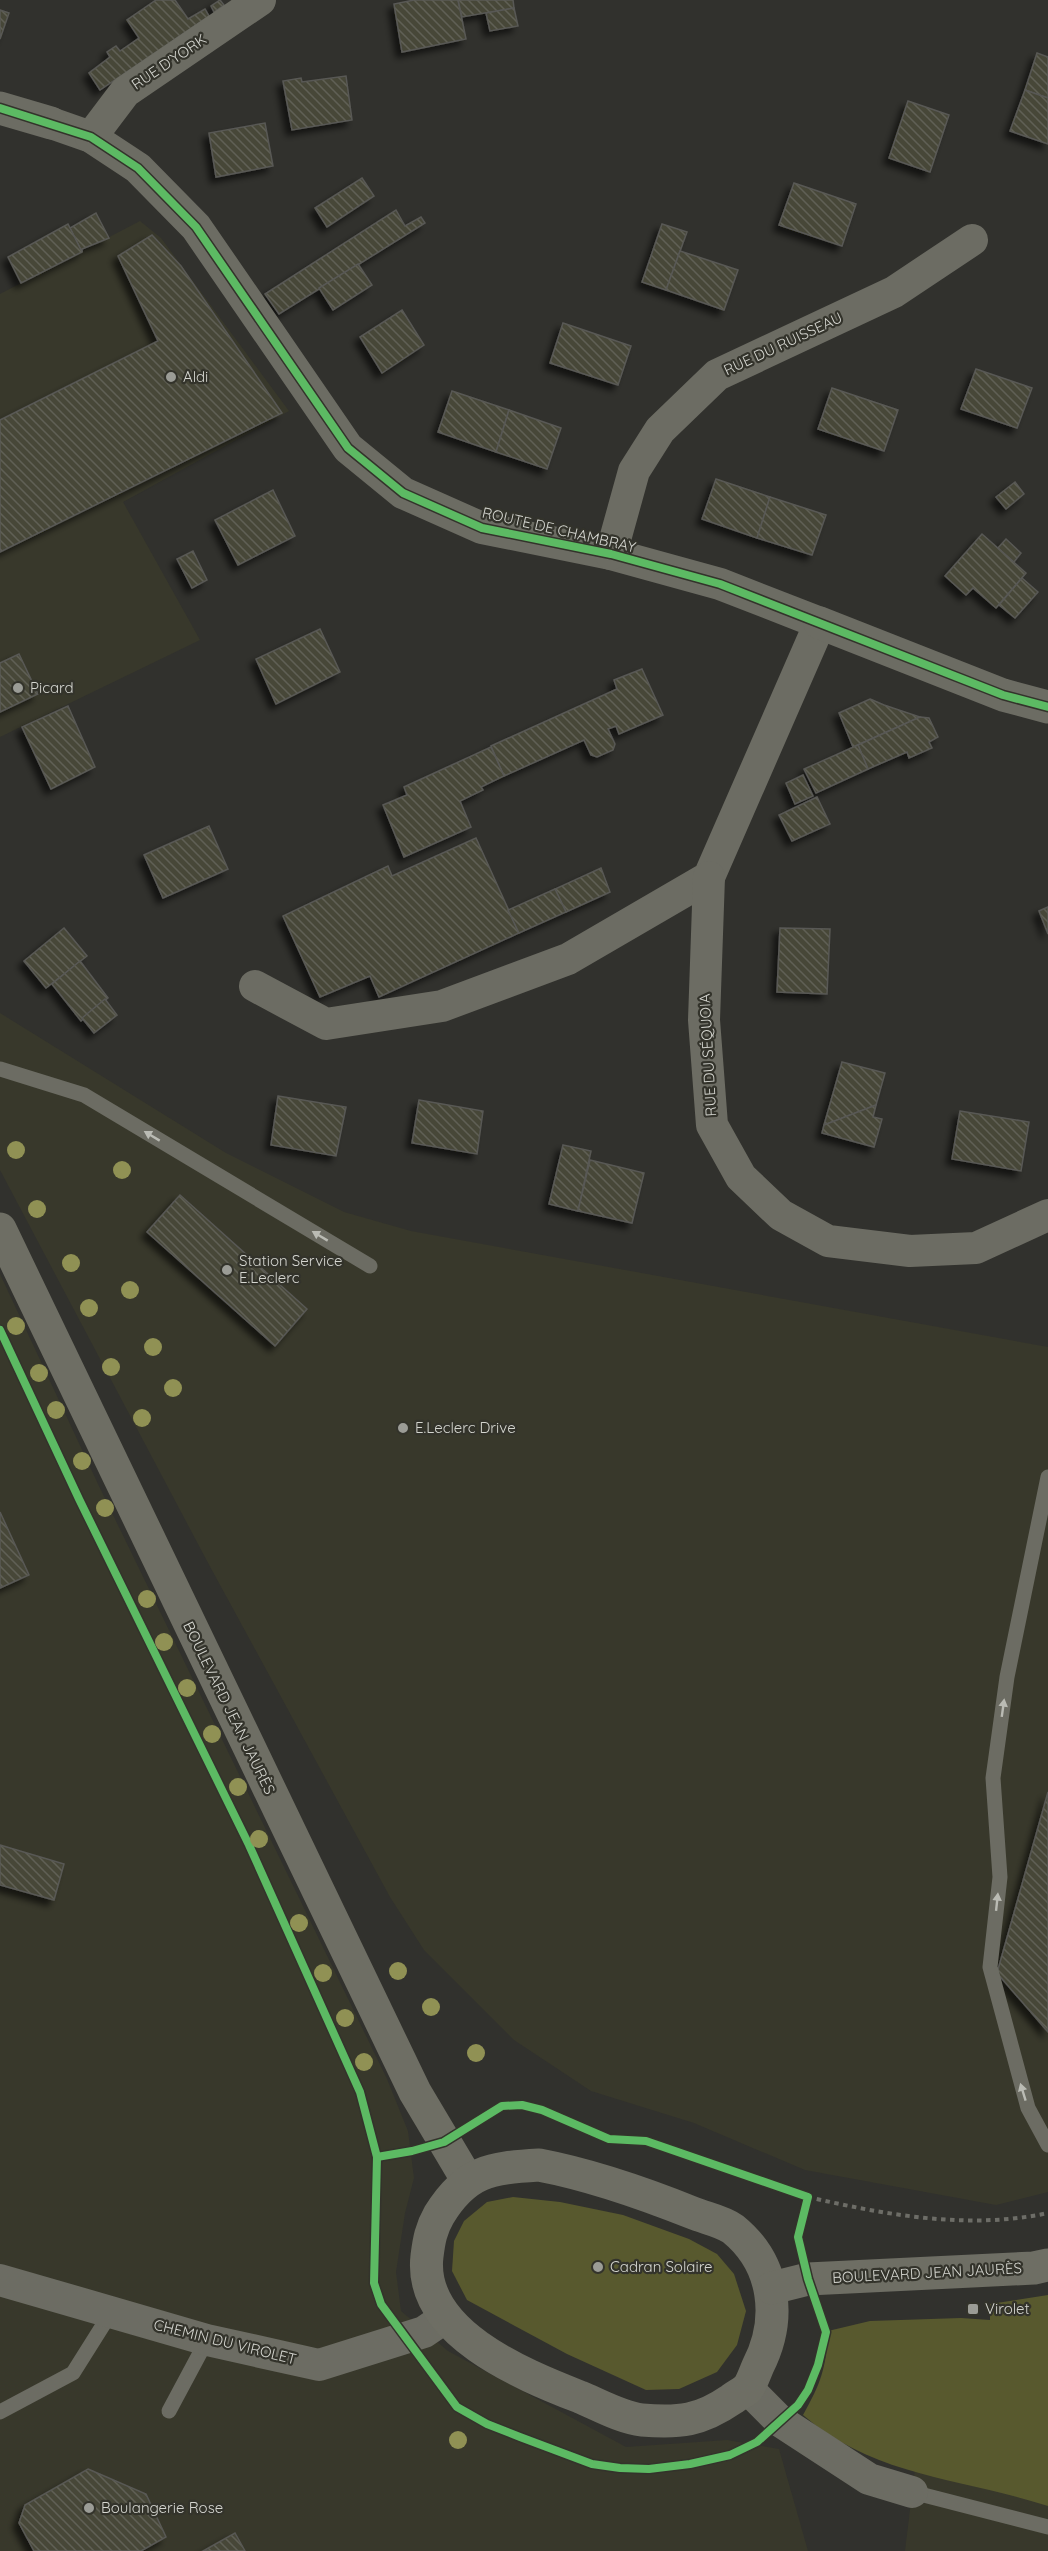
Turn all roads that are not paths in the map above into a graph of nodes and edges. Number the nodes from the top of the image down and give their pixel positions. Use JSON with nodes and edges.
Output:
{"nodes":[{"id":1,"x":260,"y":0,"type":"edge"},
{"id":2,"x":0,"y":108,"type":"edge"},
{"id":3,"x":51,"y":123,"type":"joint"},
{"id":4,"x":91,"y":137,"type":"junction"},
{"id":5,"x":972,"y":240,"type":"dead end"},
{"id":6,"x":611,"y":554,"type":"junction"},
{"id":7,"x":820,"y":623,"type":"junction"},
{"id":8,"x":1048,"y":707,"type":"edge"},
{"id":9,"x":709,"y":877,"type":"junction"},
{"id":10,"x":255,"y":986,"type":"dead end"},
{"id":11,"x":0,"y":1069,"type":"edge"},
{"id":12,"x":1048,"y":1215,"type":"edge"},
{"id":13,"x":0,"y":1229,"type":"edge"},
{"id":14,"x":370,"y":1266,"type":"dead end"},
{"id":15,"x":1048,"y":1477,"type":"edge"},
{"id":16,"x":1048,"y":2145,"type":"edge"},
{"id":17,"x":468,"y":2181,"type":"junction"},
{"id":18,"x":1048,"y":2265,"type":"edge"},
{"id":19,"x":0,"y":2280,"type":"edge"},
{"id":20,"x":772,"y":2288,"type":"junction"},
{"id":21,"x":112,"y":2311,"type":"junction"},
{"id":22,"x":446,"y":2317,"type":"junction"},
{"id":23,"x":207,"y":2340,"type":"junction"},
{"id":24,"x":747,"y":2388,"type":"junction"},
{"id":25,"x":169,"y":2411,"type":"dead end"},
{"id":26,"x":0,"y":2412,"type":"edge"},
{"id":27,"x":912,"y":2492,"type":"joint"},
{"id":28,"x":1048,"y":2527,"type":"edge"}],
"edges":[{"from":1,"to":4,"type":"street","name":"RUE D'YORK"},
{"from":2,"to":3,"type":"street","name":"ROUTE DE CHAMBRAY"},
{"from":3,"to":4,"type":"street","name":"ROUTE DE CHAMBRAY"},
{"from":4,"to":6,"type":"street","name":"ROUTE DE CHAMBRAY"},
{"from":5,"to":6,"type":"street","name":"RUE DU RUISSEAU"},
{"from":6,"to":7,"type":"street","name":"ROUTE DE CHAMBRAY"},
{"from":7,"to":8,"type":"street","name":"ROUTE DE CHAMBRAY"},
{"from":7,"to":9,"type":"street","name":"RUE DU SÉQUOIA"},
{"from":9,"to":10,"type":"street"},
{"from":9,"to":12,"type":"street","name":"RUE DU SÉQUOIA"},
{"from":14,"to":11,"type":"lane","one_way":true},
{"from":13,"to":17,"type":"main road","name":"BOULEVARD JEAN JAURÈS"},
{"from":16,"to":15,"type":"lane","one_way":true},
{"from":17,"to":20,"type":"main road"},
{"from":17,"to":22,"type":"main road"},
{"from":18,"to":20,"type":"main road","name":"BOULEVARD JEAN JAURÈS"},
{"from":19,"to":21,"type":"street","name":"CHEMIN DU VIROLET"},
{"from":20,"to":24,"type":"main road"},
{"from":21,"to":23,"type":"street","name":"CHEMIN DU VIROLET"},
{"from":21,"to":26,"type":"lane"},
{"from":22,"to":23,"type":"street","name":"CHEMIN DU VIROLET"},
{"from":22,"to":24,"type":"main road"},
{"from":23,"to":25,"type":"lane"},
{"from":24,"to":27,"type":"street"},
{"from":27,"to":28,"type":"lane"}]}
